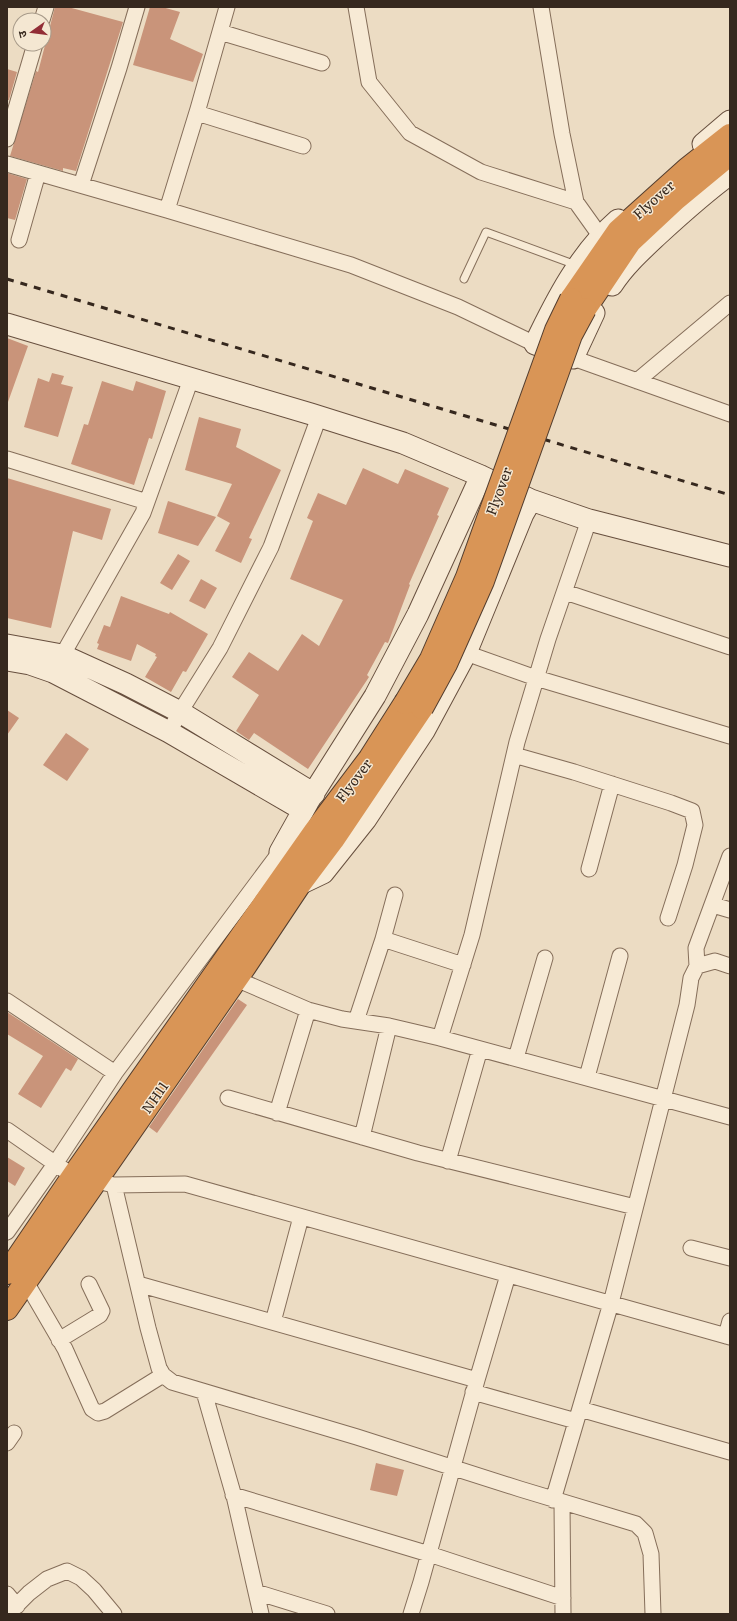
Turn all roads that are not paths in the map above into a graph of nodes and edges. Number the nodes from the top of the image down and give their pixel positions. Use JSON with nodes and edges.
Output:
{"nodes":[{"id":1,"x":137,"y":7,"type":"edge"},
{"id":2,"x":227,"y":7,"type":"edge"},
{"id":3,"x":356,"y":7,"type":"edge"},
{"id":4,"x":541,"y":7,"type":"edge"},
{"id":5,"x":220,"y":32,"type":"junction"},
{"id":6,"x":33,"y":52,"type":"edge"},
{"id":7,"x":322,"y":63,"type":"dead end"},
{"id":8,"x":197,"y":114,"type":"junction"},
{"id":9,"x":730,"y":121,"type":"edge"},
{"id":10,"x":730,"y":135,"type":"edge"},
{"id":11,"x":7,"y":139,"type":"edge"},
{"id":12,"x":303,"y":146,"type":"dead end"},
{"id":13,"x":730,"y":154,"type":"edge"},
{"id":14,"x":7,"y":164,"type":"edge"},
{"id":15,"x":38,"y":173,"type":"junction"},
{"id":16,"x":730,"y":174,"type":"edge"},
{"id":17,"x":81,"y":185,"type":"junction"},
{"id":18,"x":576,"y":202,"type":"junction"},
{"id":19,"x":167,"y":210,"type":"junction"},
{"id":20,"x":601,"y":237,"type":"junction"},
{"id":21,"x":19,"y":240,"type":"dead end"},
{"id":22,"x":578,"y":266,"type":"junction"},
{"id":23,"x":464,"y":279,"type":"dead end"},
{"id":24,"x":556,"y":301,"type":"junction"},
{"id":25,"x":730,"y":303,"type":"edge"},
{"id":26,"x":592,"y":317,"type":"junction"},
{"id":27,"x":7,"y":324,"type":"edge"},
{"id":28,"x":535,"y":344,"type":"junction"},
{"id":29,"x":572,"y":358,"type":"junction"},
{"id":30,"x":191,"y":379,"type":"junction"},
{"id":31,"x":637,"y":381,"type":"junction"},
{"id":32,"x":730,"y":414,"type":"edge"},
{"id":33,"x":319,"y":416,"type":"junction"},
{"id":34,"x":7,"y":459,"type":"edge"},
{"id":35,"x":481,"y":476,"type":"junction"},
{"id":36,"x":530,"y":500,"type":"junction"},
{"id":37,"x":148,"y":502,"type":"junction"},
{"id":38,"x":589,"y":520,"type":"junction"},
{"id":39,"x":730,"y":556,"type":"edge"},
{"id":40,"x":565,"y":592,"type":"junction"},
{"id":41,"x":7,"y":645,"type":"edge"},
{"id":42,"x":730,"y":647,"type":"edge"},
{"id":43,"x":466,"y":653,"type":"junction"},
{"id":44,"x":7,"y":660,"type":"edge"},
{"id":45,"x":58,"y":664,"type":"junction"},
{"id":46,"x":536,"y":678,"type":"junction"},
{"id":47,"x":413,"y":706,"type":"junction"},
{"id":48,"x":180,"y":712,"type":"junction"},
{"id":49,"x":169,"y":732,"type":"junction"},
{"id":50,"x":730,"y":736,"type":"edge"},
{"id":51,"x":514,"y":755,"type":"junction"},
{"id":52,"x":612,"y":784,"type":"junction"},
{"id":53,"x":308,"y":802,"type":"junction"},
{"id":54,"x":730,"y":856,"type":"edge"},
{"id":55,"x":289,"y":869,"type":"junction"},
{"id":56,"x":589,"y":869,"type":"dead end"},
{"id":57,"x":395,"y":895,"type":"dead end"},
{"id":58,"x":713,"y":905,"type":"junction"},
{"id":59,"x":730,"y":910,"type":"edge"},
{"id":60,"x":668,"y":918,"type":"dead end"},
{"id":61,"x":383,"y":939,"type":"junction"},
{"id":62,"x":620,"y":956,"type":"dead end"},
{"id":63,"x":545,"y":958,"type":"dead end"},
{"id":64,"x":463,"y":965,"type":"junction"},
{"id":65,"x":697,"y":966,"type":"junction"},
{"id":66,"x":730,"y":966,"type":"edge"},
{"id":67,"x":236,"y":979,"type":"junction"},
{"id":68,"x":7,"y":1001,"type":"edge"},
{"id":69,"x":308,"y":1010,"type":"junction"},
{"id":70,"x":356,"y":1021,"type":"junction"},
{"id":71,"x":389,"y":1026,"type":"junction"},
{"id":72,"x":440,"y":1038,"type":"junction"},
{"id":73,"x":480,"y":1049,"type":"junction"},
{"id":74,"x":516,"y":1058,"type":"junction"},
{"id":75,"x":115,"y":1073,"type":"junction"},
{"id":76,"x":587,"y":1077,"type":"junction"},
{"id":77,"x":228,"y":1098,"type":"dead end"},
{"id":78,"x":663,"y":1099,"type":"junction"},
{"id":79,"x":277,"y":1113,"type":"junction"},
{"id":80,"x":730,"y":1117,"type":"edge"},
{"id":81,"x":7,"y":1130,"type":"edge"},
{"id":82,"x":362,"y":1137,"type":"junction"},
{"id":83,"x":448,"y":1161,"type":"junction"},
{"id":84,"x":55,"y":1164,"type":"junction"},
{"id":85,"x":73,"y":1176,"type":"junction"},
{"id":86,"x":105,"y":1183,"type":"junction"},
{"id":87,"x":635,"y":1207,"type":"junction"},
{"id":88,"x":301,"y":1217,"type":"junction"},
{"id":89,"x":7,"y":1232,"type":"edge"},
{"id":90,"x":691,"y":1248,"type":"dead end"},
{"id":91,"x":730,"y":1258,"type":"edge"},
{"id":92,"x":508,"y":1274,"type":"junction"},
{"id":93,"x":16,"y":1277,"type":"edge"},
{"id":94,"x":89,"y":1284,"type":"dead end"},
{"id":95,"x":138,"y":1284,"type":"junction"},
{"id":96,"x":611,"y":1303,"type":"junction"},
{"id":97,"x":7,"y":1309,"type":"edge"},
{"id":98,"x":273,"y":1322,"type":"junction"},
{"id":99,"x":729,"y":1331,"type":"edge"},
{"id":100,"x":59,"y":1340,"type":"junction"},
{"id":101,"x":163,"y":1375,"type":"junction"},
{"id":102,"x":475,"y":1386,"type":"junction"},
{"id":103,"x":204,"y":1392,"type":"junction"},
{"id":104,"x":578,"y":1415,"type":"junction"},
{"id":105,"x":730,"y":1452,"type":"edge"},
{"id":106,"x":452,"y":1467,"type":"junction"},
{"id":107,"x":234,"y":1495,"type":"junction"},
{"id":108,"x":558,"y":1501,"type":"junction"},
{"id":109,"x":429,"y":1554,"type":"junction"},
{"id":110,"x":256,"y":1592,"type":"junction"},
{"id":111,"x":7,"y":1594,"type":"edge"},
{"id":112,"x":563,"y":1598,"type":"junction"},
{"id":113,"x":12,"y":1610,"type":"edge"},
{"id":114,"x":114,"y":1614,"type":"edge"},
{"id":115,"x":261,"y":1614,"type":"edge"},
{"id":116,"x":328,"y":1614,"type":"edge"},
{"id":117,"x":411,"y":1614,"type":"edge"},
{"id":118,"x":563,"y":1614,"type":"edge"},
{"id":119,"x":653,"y":1614,"type":"edge"}],
"edges":[{"from":1,"to":17,"type":"street"},
{"from":2,"to":5,"type":"street"},
{"from":3,"to":18,"type":"street"},
{"from":4,"to":18,"type":"street"},
{"from":5,"to":7,"type":"street"},
{"from":5,"to":8,"type":"street"},
{"from":6,"to":11,"type":"street"},
{"from":8,"to":12,"type":"street"},
{"from":8,"to":19,"type":"street"},
{"from":9,"to":20,"type":"street"},
{"from":10,"to":47,"type":"highway","name":"Flyover","bridge":true},
{"from":13,"to":47,"type":"highway","name":"Flyover","bridge":true},
{"from":14,"to":15,"type":"street"},
{"from":15,"to":17,"type":"street"},
{"from":15,"to":21,"type":"street"},
{"from":16,"to":26,"type":"street"},
{"from":17,"to":19,"type":"street"},
{"from":18,"to":20,"type":"street"},
{"from":19,"to":28,"type":"street"},
{"from":20,"to":22,"type":"street"},
{"from":22,"to":23,"type":"lane"},
{"from":22,"to":24,"type":"street"},
{"from":24,"to":26,"type":"street"},
{"from":24,"to":28,"type":"street"},
{"from":25,"to":31,"type":"street"},
{"from":26,"to":29,"type":"street"},
{"from":27,"to":30,"type":"street"},
{"from":28,"to":29,"type":"street"},
{"from":29,"to":31,"type":"street"},
{"from":30,"to":33,"type":"street"},
{"from":30,"to":37,"type":"street"},
{"from":31,"to":32,"type":"street"},
{"from":33,"to":35,"type":"street"},
{"from":33,"to":48,"type":"street"},
{"from":34,"to":37,"type":"street"},
{"from":35,"to":36,"type":"street"},
{"from":35,"to":53,"type":"street"},
{"from":36,"to":38,"type":"street"},
{"from":36,"to":43,"type":"street"},
{"from":37,"to":45,"type":"street"},
{"from":38,"to":39,"type":"street"},
{"from":38,"to":40,"type":"street"},
{"from":40,"to":42,"type":"street"},
{"from":40,"to":46,"type":"street"},
{"from":41,"to":45,"type":"street"},
{"from":43,"to":46,"type":"street"},
{"from":43,"to":55,"type":"street"},
{"from":44,"to":45,"type":"street"},
{"from":45,"to":48,"type":"street"},
{"from":45,"to":49,"type":"street"},
{"from":46,"to":50,"type":"street"},
{"from":46,"to":51,"type":"street"},
{"from":47,"to":55,"type":"highway","name":"Flyover"},
{"from":48,"to":49,"type":"street"},
{"from":48,"to":53,"type":"street"},
{"from":49,"to":53,"type":"street"},
{"from":51,"to":52,"type":"street"},
{"from":51,"to":64,"type":"street"},
{"from":52,"to":56,"type":"street"},
{"from":52,"to":60,"type":"street"},
{"from":53,"to":55,"type":"street"},
{"from":54,"to":58,"type":"street"},
{"from":55,"to":67,"type":"highway","name":"NH11"},
{"from":55,"to":75,"type":"street"},
{"from":55,"to":85,"type":"highway"},
{"from":57,"to":61,"type":"street"},
{"from":58,"to":59,"type":"street"},
{"from":58,"to":65,"type":"street"},
{"from":61,"to":64,"type":"street"},
{"from":61,"to":70,"type":"street"},
{"from":62,"to":76,"type":"street"},
{"from":63,"to":74,"type":"street"},
{"from":64,"to":72,"type":"street"},
{"from":65,"to":66,"type":"street"},
{"from":65,"to":78,"type":"street"},
{"from":67,"to":69,"type":"street"},
{"from":67,"to":86,"type":"highway","name":"NH11"},
{"from":68,"to":75,"type":"street"},
{"from":69,"to":70,"type":"street"},
{"from":69,"to":79,"type":"street"},
{"from":70,"to":71,"type":"street"},
{"from":71,"to":72,"type":"street"},
{"from":71,"to":82,"type":"street"},
{"from":72,"to":73,"type":"street"},
{"from":73,"to":74,"type":"street"},
{"from":73,"to":83,"type":"street"},
{"from":74,"to":76,"type":"street"},
{"from":75,"to":84,"type":"street"},
{"from":76,"to":78,"type":"street"},
{"from":77,"to":79,"type":"street"},
{"from":78,"to":80,"type":"street"},
{"from":78,"to":87,"type":"street"},
{"from":79,"to":82,"type":"street"},
{"from":81,"to":84,"type":"street"},
{"from":82,"to":83,"type":"street"},
{"from":83,"to":87,"type":"street"},
{"from":84,"to":85,"type":"street"},
{"from":84,"to":89,"type":"street"},
{"from":85,"to":86,"type":"street"},
{"from":85,"to":93,"type":"highway"},
{"from":86,"to":88,"type":"street"},
{"from":86,"to":93,"type":"highway","name":"NH11"},
{"from":86,"to":95,"type":"street"},
{"from":87,"to":96,"type":"street"},
{"from":88,"to":92,"type":"street"},
{"from":88,"to":98,"type":"street"},
{"from":90,"to":91,"type":"street"},
{"from":92,"to":96,"type":"street"},
{"from":92,"to":102,"type":"street"},
{"from":93,"to":97,"type":"highway","name":"NH11"},
{"from":93,"to":100,"type":"street"},
{"from":94,"to":100,"type":"street"},
{"from":95,"to":98,"type":"street"},
{"from":95,"to":101,"type":"street"},
{"from":96,"to":99,"type":"street"},
{"from":96,"to":104,"type":"street"},
{"from":98,"to":102,"type":"street"},
{"from":100,"to":101,"type":"street"},
{"from":101,"to":103,"type":"street"},
{"from":102,"to":104,"type":"street"},
{"from":102,"to":106,"type":"street"},
{"from":103,"to":106,"type":"street"},
{"from":103,"to":107,"type":"street"},
{"from":104,"to":105,"type":"street"},
{"from":104,"to":108,"type":"street"},
{"from":106,"to":108,"type":"street"},
{"from":106,"to":109,"type":"street"},
{"from":107,"to":109,"type":"street"},
{"from":107,"to":110,"type":"street"},
{"from":108,"to":112,"type":"street"},
{"from":108,"to":119,"type":"street"},
{"from":109,"to":112,"type":"street"},
{"from":109,"to":117,"type":"street"},
{"from":110,"to":115,"type":"street"},
{"from":110,"to":116,"type":"street"},
{"from":111,"to":113,"type":"street"},
{"from":112,"to":118,"type":"street"},
{"from":113,"to":114,"type":"street"}]}
